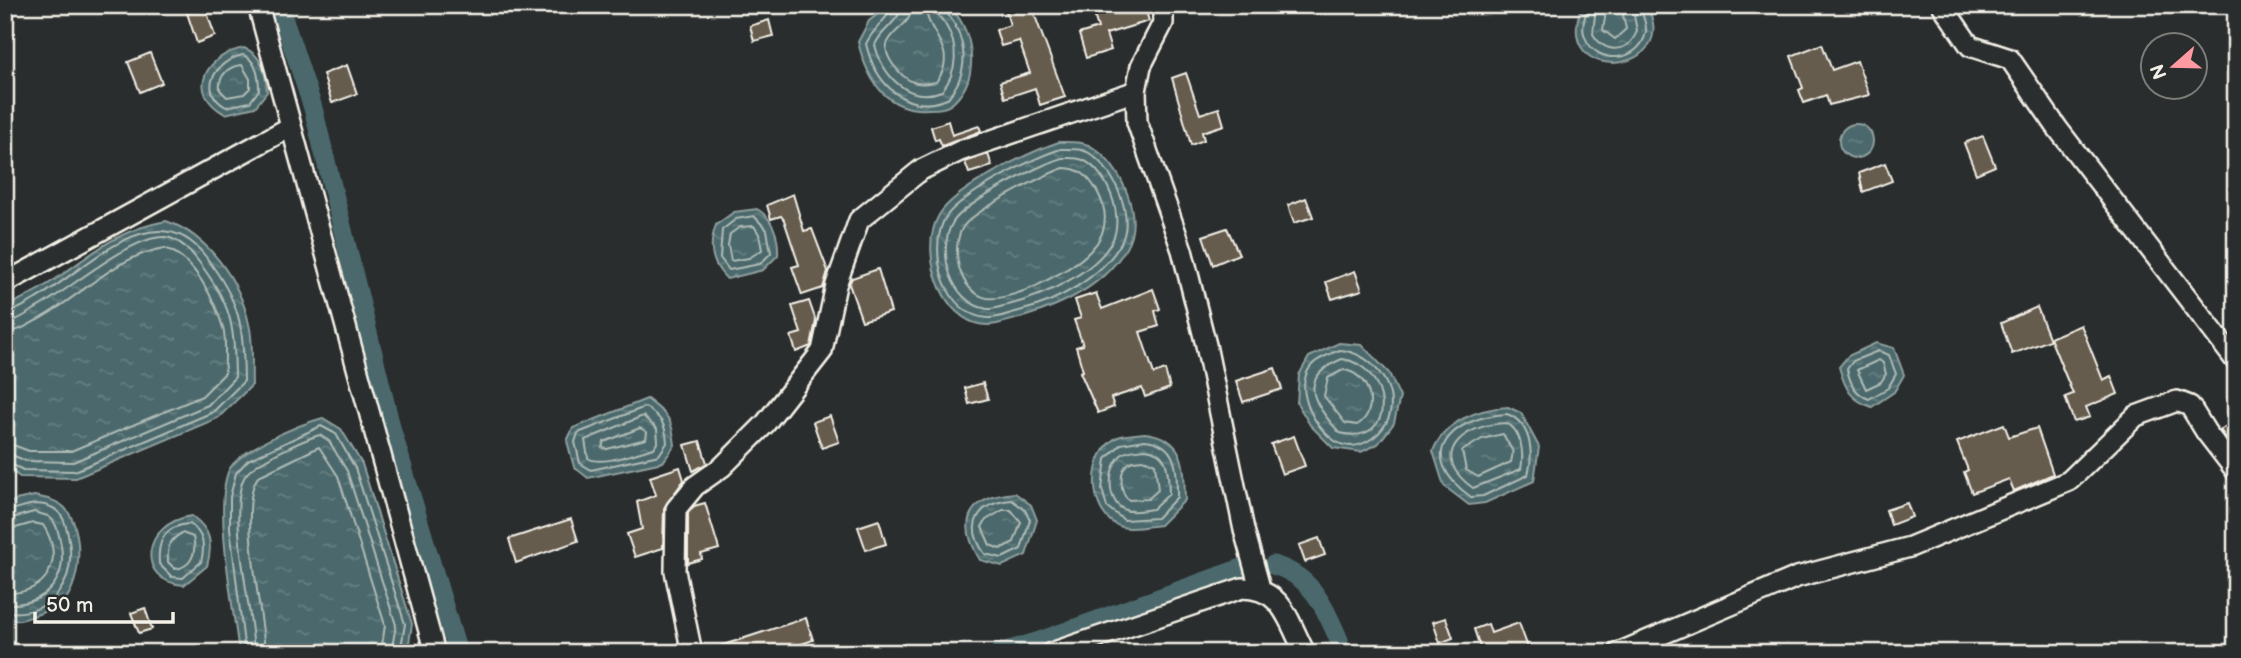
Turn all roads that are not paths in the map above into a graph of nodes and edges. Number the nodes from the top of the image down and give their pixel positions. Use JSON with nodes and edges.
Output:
{"nodes":[{"id":1,"x":258,"y":5,"type":"edge"},
{"id":2,"x":1163,"y":5,"type":"edge"},
{"id":3,"x":1942,"y":5,"type":"edge"},
{"id":4,"x":1136,"y":90,"type":"junction"},
{"id":5,"x":290,"y":127,"type":"junction"},
{"id":6,"x":5,"y":282,"type":"edge"},
{"id":7,"x":2236,"y":361,"type":"edge"},
{"id":8,"x":2236,"y":471,"type":"edge"},
{"id":9,"x":1261,"y":588,"type":"junction"},
{"id":10,"x":435,"y":653,"type":"edge"},
{"id":11,"x":692,"y":653,"type":"edge"},
{"id":12,"x":1051,"y":653,"type":"edge"},
{"id":13,"x":1305,"y":653,"type":"edge"},
{"id":14,"x":1618,"y":653,"type":"edge"}],
"edges":[{"from":1,"to":5,"type":"street"},
{"from":2,"to":4,"type":"street"},
{"from":3,"to":7,"type":"street"},
{"from":4,"to":9,"type":"street"},
{"from":4,"to":11,"type":"street"},
{"from":5,"to":6,"type":"street"},
{"from":5,"to":10,"type":"street"},
{"from":8,"to":14,"type":"street"},
{"from":9,"to":12,"type":"street"},
{"from":9,"to":13,"type":"street"}]}
